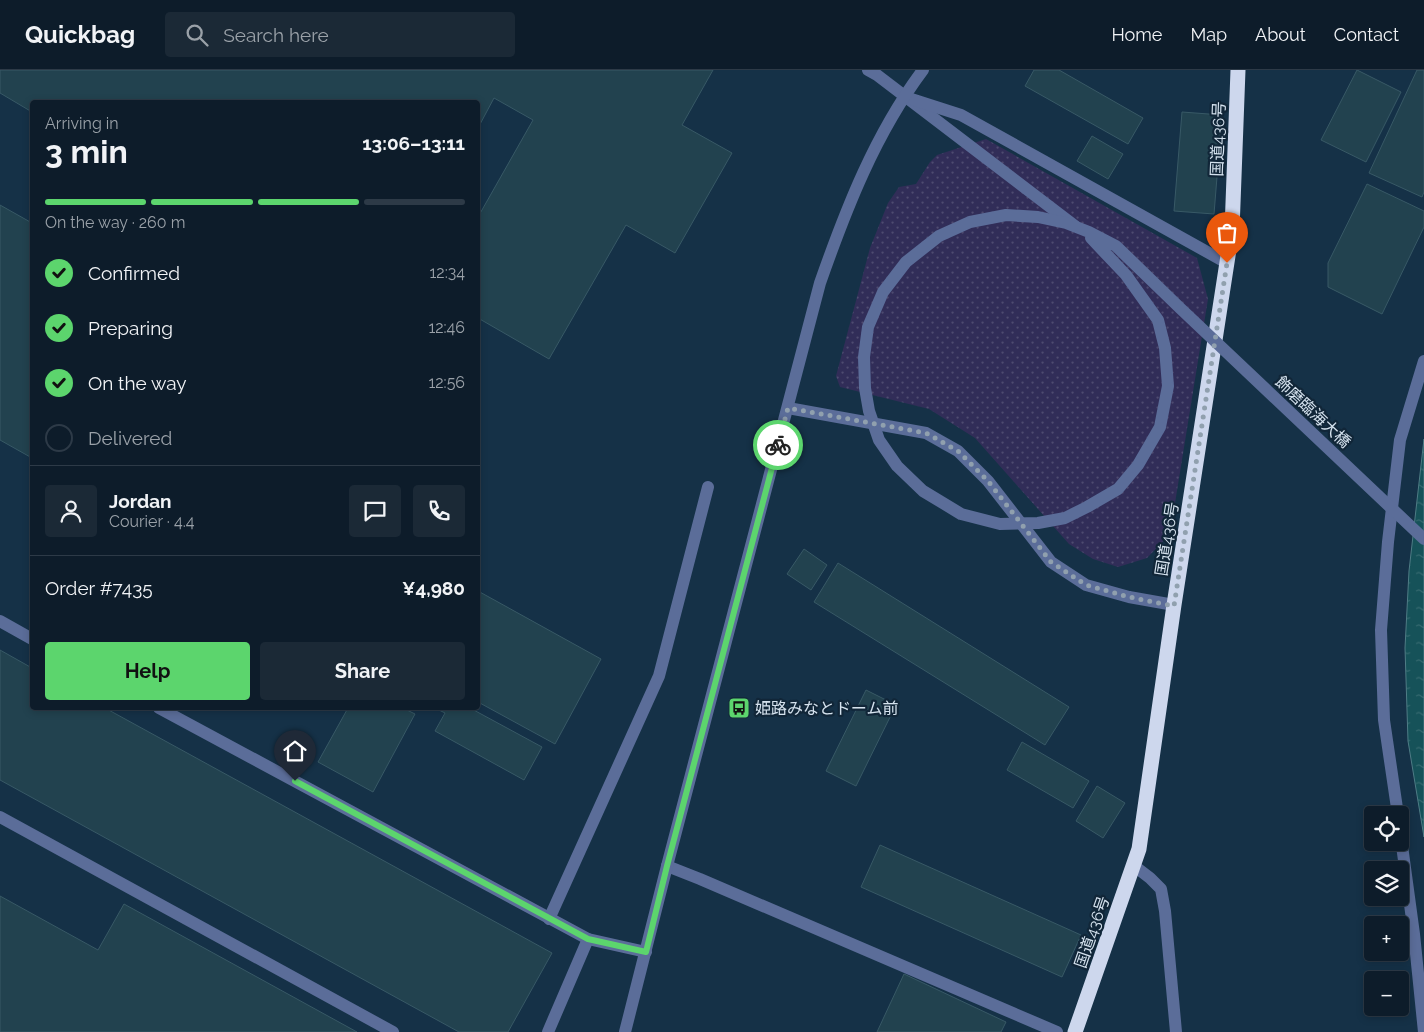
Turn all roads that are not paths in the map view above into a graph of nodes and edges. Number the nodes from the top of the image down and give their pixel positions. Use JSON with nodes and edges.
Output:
{"nodes":[{"id":1,"x":923,"y":70,"type":"edge"},
{"id":2,"x":1238,"y":70,"type":"edge"},
{"id":3,"x":872,"y":72,"type":"edge"},
{"id":4,"x":905,"y":97,"type":"junction"},
{"id":5,"x":1227,"y":263,"type":"junction"},
{"id":6,"x":1424,"y":361,"type":"edge"},
{"id":7,"x":788,"y":408,"type":"junction"},
{"id":8,"x":708,"y":487,"type":"dead end"},
{"id":9,"x":1424,"y":539,"type":"edge"},
{"id":10,"x":1174,"y":606,"type":"junction"},
{"id":11,"x":0,"y":621,"type":"edge"},
{"id":12,"x":30,"y":638,"type":"edge"},
{"id":13,"x":163,"y":710,"type":"edge"},
{"id":14,"x":1397,"y":806,"type":"edge"},
{"id":15,"x":0,"y":817,"type":"edge"},
{"id":16,"x":1403,"y":851,"type":"edge"},
{"id":17,"x":1133,"y":865,"type":"junction"},
{"id":18,"x":667,"y":866,"type":"junction"},
{"id":19,"x":549,"y":919,"type":"junction"},
{"id":20,"x":588,"y":939,"type":"junction"},
{"id":21,"x":646,"y":952,"type":"junction"},
{"id":22,"x":393,"y":1032,"type":"edge"},
{"id":23,"x":548,"y":1032,"type":"edge"},
{"id":24,"x":625,"y":1032,"type":"edge"},
{"id":25,"x":1057,"y":1032,"type":"edge"},
{"id":26,"x":1075,"y":1032,"type":"edge"},
{"id":27,"x":1176,"y":1032,"type":"edge"},
{"id":28,"x":1424,"y":1032,"type":"edge"}],
"edges":[{"from":1,"to":4,"type":"street"},
{"from":2,"to":5,"type":"highway","name":"国道436号"},
{"from":3,"to":4,"type":"street","name":"飾磨臨海大橋"},
{"from":4,"to":5,"type":"street"},
{"from":4,"to":7,"type":"street"},
{"from":4,"to":9,"type":"street","name":"飾磨臨海大橋","bridge":true},
{"from":5,"to":10,"type":"highway","name":"国道436号"},
{"from":6,"to":14,"type":"street"},
{"from":7,"to":10,"type":"street"},
{"from":7,"to":18,"type":"street"},
{"from":8,"to":19,"type":"street"},
{"from":10,"to":17,"type":"highway","name":"国道436号"},
{"from":11,"to":12,"type":"street"},
{"from":13,"to":19,"type":"street"},
{"from":15,"to":22,"type":"street"},
{"from":16,"to":28,"type":"street"},
{"from":17,"to":26,"type":"highway","name":"国道436号"},
{"from":17,"to":27,"type":"street"},
{"from":18,"to":21,"type":"street"},
{"from":18,"to":25,"type":"street"},
{"from":19,"to":20,"type":"street"},
{"from":20,"to":21,"type":"street"},
{"from":20,"to":23,"type":"street"},
{"from":21,"to":24,"type":"street"}]}
